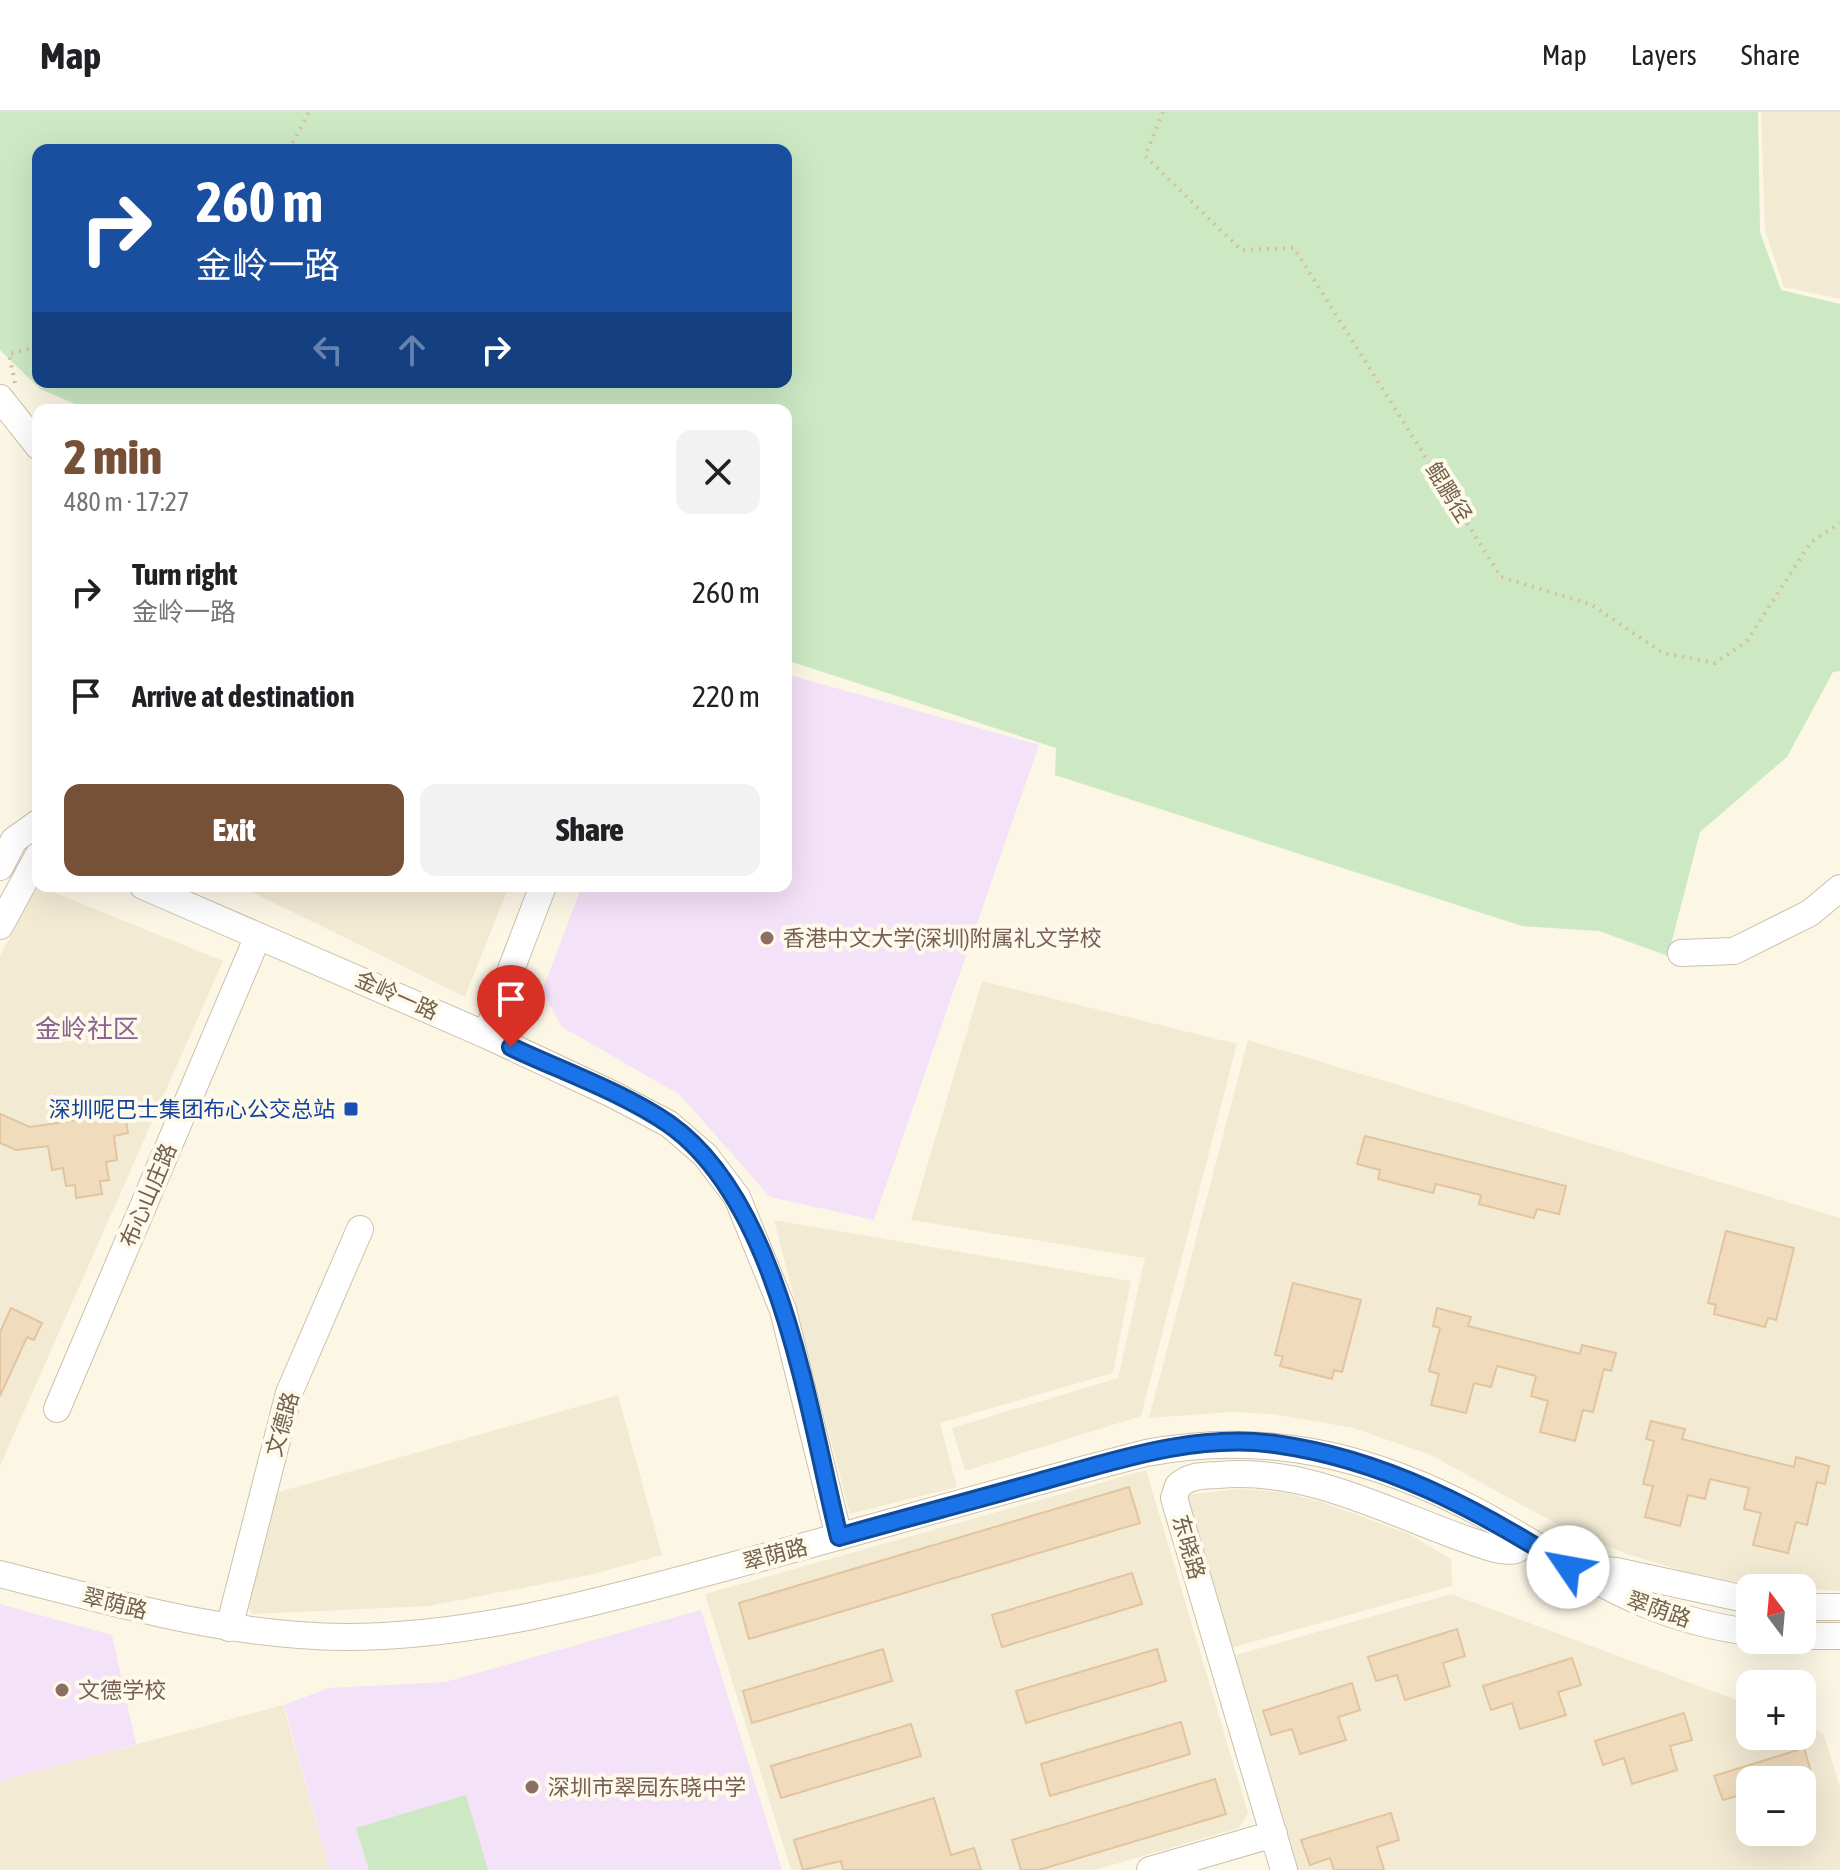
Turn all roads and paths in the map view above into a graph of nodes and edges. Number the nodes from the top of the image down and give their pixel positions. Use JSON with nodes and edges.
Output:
{"nodes":[{"id":1,"x":309,"y":112,"type":"edge"},
{"id":2,"x":1163,"y":112,"type":"edge"},
{"id":3,"x":292,"y":144,"type":"edge"},
{"id":4,"x":0,"y":398,"type":"edge"},
{"id":5,"x":32,"y":440,"type":"edge"},
{"id":6,"x":1840,"y":523,"type":"edge"},
{"id":7,"x":32,"y":828,"type":"edge"},
{"id":8,"x":17,"y":842,"type":"edge"},
{"id":9,"x":0,"y":867,"type":"edge"},
{"id":10,"x":32,"y":867,"type":"edge"},
{"id":11,"x":1840,"y":888,"type":"edge"},
{"id":12,"x":157,"y":892,"type":"edge"},
{"id":13,"x":541,"y":892,"type":"edge"},
{"id":14,"x":0,"y":926,"type":"edge"},
{"id":15,"x":258,"y":936,"type":"junction"},
{"id":16,"x":1681,"y":953,"type":"dead end"},
{"id":17,"x":486,"y":1035,"type":"junction"},
{"id":18,"x":360,"y":1229,"type":"dead end"},
{"id":19,"x":57,"y":1409,"type":"dead end"},
{"id":20,"x":839,"y":1537,"type":"junction"},
{"id":21,"x":1527,"y":1541,"type":"junction"},
{"id":22,"x":1568,"y":1567,"type":"junction"},
{"id":23,"x":0,"y":1574,"type":"edge"},
{"id":24,"x":1736,"y":1597,"type":"edge"},
{"id":25,"x":1816,"y":1607,"type":"edge"},
{"id":26,"x":1840,"y":1607,"type":"edge"},
{"id":27,"x":229,"y":1628,"type":"junction"},
{"id":28,"x":1736,"y":1630,"type":"edge"},
{"id":29,"x":1816,"y":1636,"type":"edge"},
{"id":30,"x":1840,"y":1636,"type":"edge"},
{"id":31,"x":1274,"y":1834,"type":"junction"},
{"id":32,"x":1150,"y":1870,"type":"edge"},
{"id":33,"x":1284,"y":1870,"type":"edge"}],
"edges":[{"from":1,"to":3,"type":"path"},
{"from":2,"to":6,"type":"path","name":"鲲鹏径"},
{"from":4,"to":5,"type":"street"},
{"from":7,"to":8,"type":"street"},
{"from":8,"to":9,"type":"street"},
{"from":10,"to":14,"type":"street"},
{"from":11,"to":16,"type":"street"},
{"from":12,"to":15,"type":"street","name":"金岭一路"},
{"from":13,"to":17,"type":"street"},
{"from":15,"to":17,"type":"street","name":"金岭一路"},
{"from":15,"to":19,"type":"street","name":"布心山庄路"},
{"from":17,"to":20,"type":"street","name":"金岭一路"},
{"from":18,"to":27,"type":"street","name":"文德路"},
{"from":20,"to":21,"type":"street","name":"翠荫路"},
{"from":20,"to":27,"type":"street","name":"翠荫路"},
{"from":21,"to":22,"type":"street","name":"翠荫路"},
{"from":21,"to":31,"type":"street","name":"东晓路"},
{"from":22,"to":24,"type":"street"},
{"from":22,"to":28,"type":"street","name":"翠荫路"},
{"from":23,"to":27,"type":"street","name":"翠荫路"},
{"from":25,"to":26,"type":"street"},
{"from":29,"to":30,"type":"street"},
{"from":31,"to":32,"type":"street"},
{"from":31,"to":33,"type":"street","name":"东晓路"}]}
